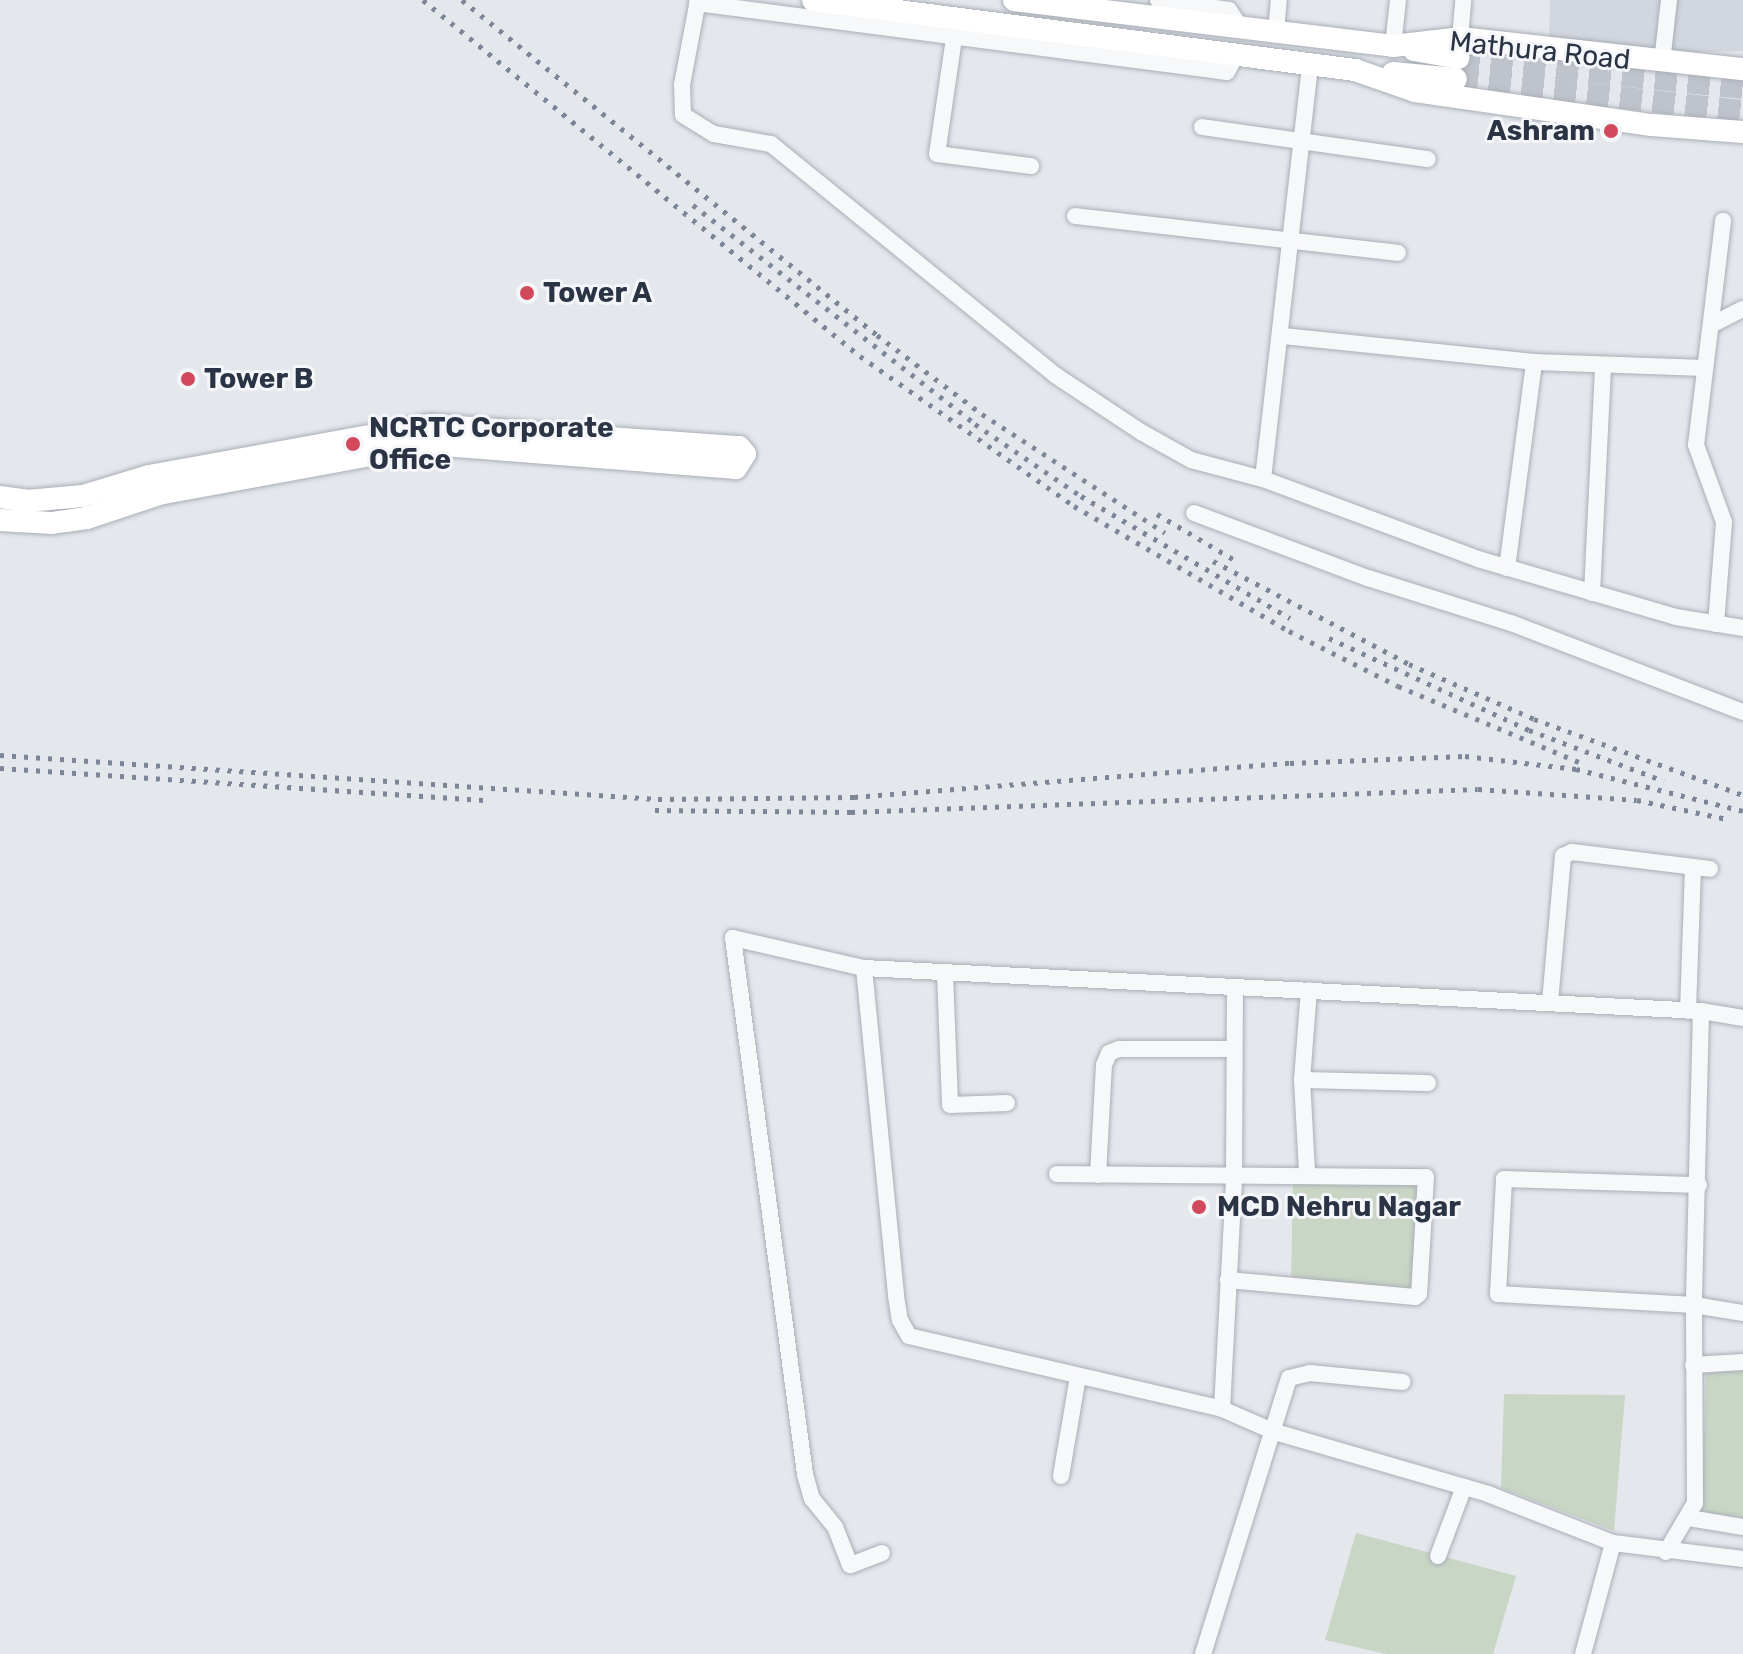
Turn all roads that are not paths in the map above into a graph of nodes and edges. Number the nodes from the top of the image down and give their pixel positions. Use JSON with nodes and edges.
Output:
{"nodes":[{"id":1,"x":813,"y":0,"type":"edge"},
{"id":2,"x":1014,"y":0,"type":"edge"},
{"id":3,"x":1158,"y":0,"type":"edge"},
{"id":4,"x":1279,"y":0,"type":"edge"},
{"id":5,"x":1398,"y":0,"type":"edge"},
{"id":6,"x":1463,"y":0,"type":"edge"},
{"id":7,"x":1669,"y":0,"type":"edge"},
{"id":8,"x":698,"y":1,"type":"edge"},
{"id":9,"x":1230,"y":27,"type":"junction"},
{"id":10,"x":1276,"y":32,"type":"junction"},
{"id":11,"x":954,"y":38,"type":"junction"},
{"id":12,"x":1393,"y":46,"type":"junction"},
{"id":13,"x":1225,"y":56,"type":"junction"},
{"id":14,"x":1458,"y":58,"type":"junction"},
{"id":15,"x":1662,"y":63,"type":"junction"},
{"id":16,"x":1310,"y":67,"type":"junction"},
{"id":17,"x":1743,"y":69,"type":"edge"},
{"id":18,"x":1355,"y":70,"type":"junction"},
{"id":19,"x":1202,"y":127,"type":"dead end"},
{"id":20,"x":1743,"y":132,"type":"edge"},
{"id":21,"x":1302,"y":144,"type":"junction"},
{"id":22,"x":1428,"y":159,"type":"dead end"},
{"id":23,"x":1031,"y":166,"type":"dead end"},
{"id":24,"x":1075,"y":216,"type":"dead end"},
{"id":25,"x":1723,"y":221,"type":"dead end"},
{"id":26,"x":1292,"y":240,"type":"junction"},
{"id":27,"x":1398,"y":253,"type":"dead end"},
{"id":28,"x":1743,"y":309,"type":"edge"},
{"id":29,"x":1715,"y":323,"type":"junction"},
{"id":30,"x":1283,"y":336,"type":"junction"},
{"id":31,"x":1534,"y":362,"type":"junction"},
{"id":32,"x":1603,"y":365,"type":"junction"},
{"id":33,"x":1705,"y":368,"type":"junction"},
{"id":34,"x":1263,"y":479,"type":"junction"},
{"id":35,"x":0,"y":497,"type":"edge"},
{"id":36,"x":1194,"y":513,"type":"dead end"},
{"id":37,"x":0,"y":520,"type":"edge"},
{"id":38,"x":1507,"y":568,"type":"junction"},
{"id":39,"x":1592,"y":593,"type":"junction"},
{"id":40,"x":1716,"y":624,"type":"junction"},
{"id":41,"x":1743,"y":628,"type":"edge"},
{"id":42,"x":1743,"y":712,"type":"edge"},
{"id":43,"x":864,"y":968,"type":"junction"},
{"id":44,"x":945,"y":973,"type":"junction"},
{"id":45,"x":1235,"y":988,"type":"junction"},
{"id":46,"x":1309,"y":990,"type":"junction"},
{"id":47,"x":1550,"y":1002,"type":"junction"},
{"id":48,"x":1695,"y":1011,"type":"junction"},
{"id":49,"x":1743,"y":1018,"type":"edge"},
{"id":50,"x":1231,"y":1049,"type":"junction"},
{"id":51,"x":1302,"y":1080,"type":"junction"},
{"id":52,"x":1428,"y":1083,"type":"dead end"},
{"id":53,"x":1007,"y":1103,"type":"dead end"},
{"id":54,"x":1307,"y":1172,"type":"junction"},
{"id":55,"x":1057,"y":1174,"type":"dead end"},
{"id":56,"x":1098,"y":1175,"type":"junction"},
{"id":57,"x":1234,"y":1177,"type":"junction"},
{"id":58,"x":1699,"y":1185,"type":"junction"},
{"id":59,"x":1228,"y":1280,"type":"junction"},
{"id":60,"x":1694,"y":1305,"type":"junction"},
{"id":61,"x":1743,"y":1313,"type":"edge"},
{"id":62,"x":1743,"y":1362,"type":"edge"},
{"id":63,"x":1693,"y":1365,"type":"junction"},
{"id":64,"x":1078,"y":1377,"type":"junction"},
{"id":65,"x":1403,"y":1382,"type":"dead end"},
{"id":66,"x":1222,"y":1409,"type":"junction"},
{"id":67,"x":1275,"y":1432,"type":"junction"},
{"id":68,"x":1061,"y":1476,"type":"dead end"},
{"id":69,"x":1464,"y":1487,"type":"junction"},
{"id":70,"x":1689,"y":1518,"type":"junction"},
{"id":71,"x":1743,"y":1527,"type":"edge"},
{"id":72,"x":1613,"y":1543,"type":"junction"},
{"id":73,"x":1666,"y":1552,"type":"junction"},
{"id":74,"x":882,"y":1553,"type":"dead end"},
{"id":75,"x":1438,"y":1556,"type":"dead end"},
{"id":76,"x":1743,"y":1559,"type":"edge"},
{"id":77,"x":1203,"y":1654,"type":"edge"},
{"id":78,"x":1583,"y":1654,"type":"edge"}],
"edges":[{"from":1,"to":13,"type":"main road","name":"Mathura Road"},
{"from":2,"to":9,"type":"main road","name":"Mathura Road"},
{"from":3,"to":9,"type":"street"},
{"from":4,"to":10,"type":"street"},
{"from":5,"to":12,"type":"street"},
{"from":6,"to":14,"type":"street"},
{"from":7,"to":15,"type":"street"},
{"from":8,"to":11,"type":"street"},
{"from":8,"to":34,"type":"street"},
{"from":9,"to":10,"type":"main road","name":"Mathura Road"},
{"from":10,"to":12,"type":"main road","name":"Mathura Road"},
{"from":11,"to":13,"type":"street"},
{"from":11,"to":23,"type":"street"},
{"from":12,"to":14,"type":"main road","name":"Mathura Road"},
{"from":13,"to":16,"type":"main road","name":"Mathura Road"},
{"from":14,"to":15,"type":"main road","name":"Mathura Road"},
{"from":14,"to":18,"type":"main road"},
{"from":15,"to":17,"type":"main road","name":"Mathura Road"},
{"from":16,"to":18,"type":"main road","name":"Mathura Road"},
{"from":16,"to":21,"type":"street"},
{"from":18,"to":20,"type":"main road","name":"Mathura Road"},
{"from":19,"to":21,"type":"street"},
{"from":21,"to":22,"type":"street"},
{"from":21,"to":26,"type":"street"},
{"from":24,"to":26,"type":"street"},
{"from":25,"to":29,"type":"street"},
{"from":26,"to":27,"type":"street"},
{"from":26,"to":30,"type":"street"},
{"from":28,"to":29,"type":"street"},
{"from":29,"to":33,"type":"street"},
{"from":30,"to":31,"type":"street"},
{"from":30,"to":34,"type":"street"},
{"from":31,"to":32,"type":"street"},
{"from":31,"to":38,"type":"street"},
{"from":32,"to":33,"type":"street"},
{"from":32,"to":39,"type":"street"},
{"from":33,"to":40,"type":"street"},
{"from":34,"to":38,"type":"street"},
{"from":35,"to":37,"type":"main road"},
{"from":36,"to":42,"type":"street"},
{"from":38,"to":39,"type":"street"},
{"from":39,"to":40,"type":"street"},
{"from":40,"to":41,"type":"street"},
{"from":43,"to":44,"type":"street"},
{"from":43,"to":64,"type":"street"},
{"from":43,"to":74,"type":"street"},
{"from":44,"to":45,"type":"street"},
{"from":44,"to":53,"type":"street"},
{"from":45,"to":46,"type":"street"},
{"from":45,"to":50,"type":"street"},
{"from":46,"to":47,"type":"street"},
{"from":46,"to":51,"type":"street"},
{"from":47,"to":48,"type":"street"},
{"from":47,"to":48,"type":"street"},
{"from":48,"to":49,"type":"street"},
{"from":48,"to":58,"type":"street"},
{"from":50,"to":56,"type":"street"},
{"from":50,"to":57,"type":"street"},
{"from":51,"to":52,"type":"street"},
{"from":51,"to":54,"type":"street"},
{"from":54,"to":57,"type":"street"},
{"from":54,"to":59,"type":"street"},
{"from":55,"to":56,"type":"street"},
{"from":56,"to":57,"type":"street"},
{"from":57,"to":59,"type":"street"},
{"from":58,"to":60,"type":"street"},
{"from":58,"to":60,"type":"street"},
{"from":59,"to":66,"type":"street"},
{"from":60,"to":61,"type":"street"},
{"from":60,"to":63,"type":"street"},
{"from":62,"to":63,"type":"street"},
{"from":63,"to":70,"type":"street"},
{"from":64,"to":66,"type":"street"},
{"from":64,"to":68,"type":"street"},
{"from":65,"to":67,"type":"street"},
{"from":66,"to":67,"type":"street"},
{"from":67,"to":69,"type":"street"},
{"from":67,"to":77,"type":"street"},
{"from":69,"to":72,"type":"street"},
{"from":69,"to":75,"type":"street"},
{"from":70,"to":71,"type":"street"},
{"from":70,"to":73,"type":"street"},
{"from":72,"to":73,"type":"street"},
{"from":72,"to":78,"type":"street"},
{"from":73,"to":76,"type":"street"}]}
